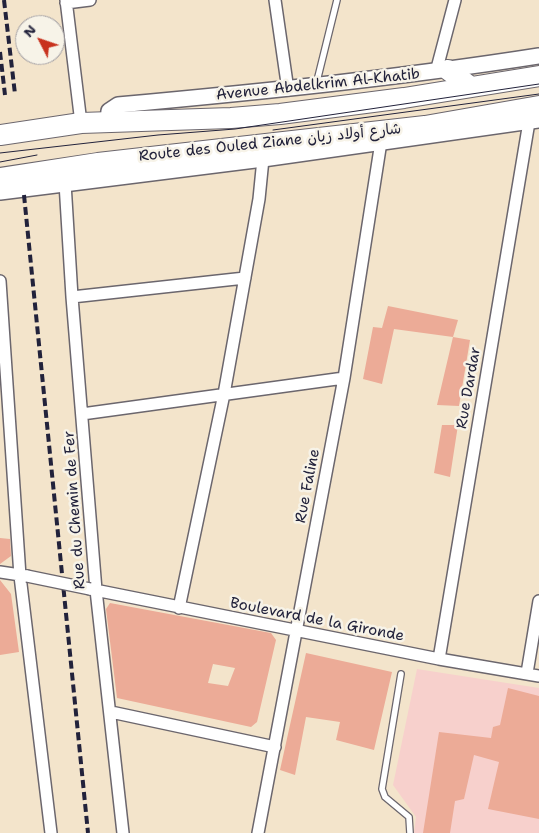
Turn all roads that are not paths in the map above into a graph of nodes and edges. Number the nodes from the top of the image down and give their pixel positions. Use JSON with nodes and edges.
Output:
{"nodes":[{"id":1,"x":90,"y":0,"type":"edge"},
{"id":2,"x":275,"y":0,"type":"edge"},
{"id":3,"x":337,"y":0,"type":"edge"},
{"id":4,"x":455,"y":0,"type":"edge"},
{"id":5,"x":66,"y":1,"type":"edge"},
{"id":6,"x":539,"y":56,"type":"edge"},
{"id":7,"x":442,"y":71,"type":"junction"},
{"id":8,"x":539,"y":76,"type":"edge"},
{"id":9,"x":315,"y":87,"type":"junction"},
{"id":10,"x":471,"y":87,"type":"junction"},
{"id":11,"x":288,"y":90,"type":"junction"},
{"id":12,"x":536,"y":116,"type":"edge"},
{"id":13,"x":108,"y":121,"type":"junction"},
{"id":14,"x":81,"y":123,"type":"junction"},
{"id":15,"x":425,"y":126,"type":"junction"},
{"id":16,"x":443,"y":134,"type":"junction"},
{"id":17,"x":0,"y":135,"type":"edge"},
{"id":18,"x":381,"y":142,"type":"junction"},
{"id":19,"x":263,"y":159,"type":"junction"},
{"id":20,"x":98,"y":163,"type":"junction"},
{"id":21,"x":0,"y":178,"type":"edge"},
{"id":22,"x":65,"y":183,"type":"junction"},
{"id":23,"x":0,"y":192,"type":"edge"},
{"id":24,"x":245,"y":278,"type":"junction"},
{"id":25,"x":0,"y":281,"type":"edge"},
{"id":26,"x":72,"y":297,"type":"junction"},
{"id":27,"x":344,"y":378,"type":"junction"},
{"id":28,"x":224,"y":394,"type":"junction"},
{"id":29,"x":82,"y":414,"type":"junction"},
{"id":30,"x":6,"y":446,"type":"edge"},
{"id":31,"x":0,"y":572,"type":"edge"},
{"id":32,"x":24,"y":576,"type":"junction"},
{"id":33,"x":93,"y":589,"type":"junction"},
{"id":34,"x":539,"y":601,"type":"edge"},
{"id":35,"x":179,"y":608,"type":"junction"},
{"id":36,"x":296,"y":631,"type":"junction"},
{"id":37,"x":439,"y":659,"type":"junction"},
{"id":38,"x":527,"y":673,"type":"junction"},
{"id":39,"x":400,"y":674,"type":"dead end"},
{"id":40,"x":539,"y":676,"type":"edge"},
{"id":41,"x":111,"y":712,"type":"junction"},
{"id":42,"x":275,"y":747,"type":"junction"},
{"id":43,"x":126,"y":832,"type":"edge"},
{"id":44,"x":51,"y":833,"type":"edge"},
{"id":45,"x":258,"y":833,"type":"edge"},
{"id":46,"x":410,"y":833,"type":"edge"}],
"edges":[{"from":1,"to":5,"type":"street"},
{"from":2,"to":11,"type":"street"},
{"from":3,"to":9,"type":"lane"},
{"from":4,"to":7,"type":"street"},
{"from":5,"to":14,"type":"street"},
{"from":6,"to":7,"type":"street","name":"Avenue Abdelkrim Al-Khatib"},
{"from":7,"to":9,"type":"street","name":"Avenue Abdelkrim Al-Khatib"},
{"from":7,"to":10,"type":"highway"},
{"from":8,"to":10,"type":"highway","name":"Route des Ouled Ziane شارع أولاد زيان"},
{"from":9,"to":11,"type":"street","name":"Avenue Abdelkrim Al-Khatib"},
{"from":10,"to":13,"type":"highway","name":"Route des Ouled Ziane شارع أولاد زيان"},
{"from":11,"to":13,"type":"street","name":"Avenue Abdelkrim Al-Khatib"},
{"from":12,"to":15,"type":"highway","name":"Route des Ouled Ziane شارع أولاد زيان"},
{"from":12,"to":16,"type":"street"},
{"from":12,"to":37,"type":"street","name":"Rue Dardar"},
{"from":13,"to":14,"type":"highway","name":"Route des Ouled Ziane شارع أولاد زيان"},
{"from":14,"to":17,"type":"highway","name":"Route des Ouled Ziane شارع أولاد زيان"},
{"from":15,"to":16,"type":"highway"},
{"from":15,"to":20,"type":"highway","name":"Route des Ouled Ziane شارع أولاد زيان"},
{"from":16,"to":18,"type":"street"},
{"from":18,"to":19,"type":"street"},
{"from":18,"to":27,"type":"street","name":"Rue Faline"},
{"from":19,"to":22,"type":"street"},
{"from":19,"to":24,"type":"street"},
{"from":20,"to":21,"type":"highway","name":"Route des Ouled Ziane شارع أولاد زيان"},
{"from":20,"to":22,"type":"highway"},
{"from":22,"to":23,"type":"street"},
{"from":22,"to":26,"type":"street","name":"Rue du Chemin de Fer"},
{"from":24,"to":26,"type":"street"},
{"from":24,"to":28,"type":"street"},
{"from":25,"to":30,"type":"street"},
{"from":26,"to":29,"type":"street","name":"Rue du Chemin de Fer"},
{"from":27,"to":28,"type":"street"},
{"from":27,"to":36,"type":"street","name":"Rue Faline"},
{"from":28,"to":29,"type":"street"},
{"from":28,"to":35,"type":"street"},
{"from":29,"to":33,"type":"street","name":"Rue du Chemin de Fer"},
{"from":30,"to":32,"type":"street"},
{"from":31,"to":32,"type":"street"},
{"from":32,"to":33,"type":"street","name":"Boulevard de la Gironde","bridge":true},
{"from":32,"to":44,"type":"street"},
{"from":33,"to":35,"type":"street","name":"Boulevard de la Gironde"},
{"from":33,"to":41,"type":"street","name":"Rue du Chemin de Fer"},
{"from":34,"to":38,"type":"street"},
{"from":35,"to":36,"type":"street","name":"Boulevard de la Gironde"},
{"from":36,"to":37,"type":"street","name":"Boulevard de la Gironde"},
{"from":36,"to":42,"type":"street","name":"Rue Faline"},
{"from":37,"to":38,"type":"street","name":"Boulevard de la Gironde"},
{"from":38,"to":40,"type":"street","name":"Boulevard de la Gironde"},
{"from":39,"to":46,"type":"lane"},
{"from":41,"to":42,"type":"street"},
{"from":41,"to":43,"type":"street","name":"Rue du Chemin de Fer"},
{"from":42,"to":45,"type":"street","name":"Rue Faline"}]}
